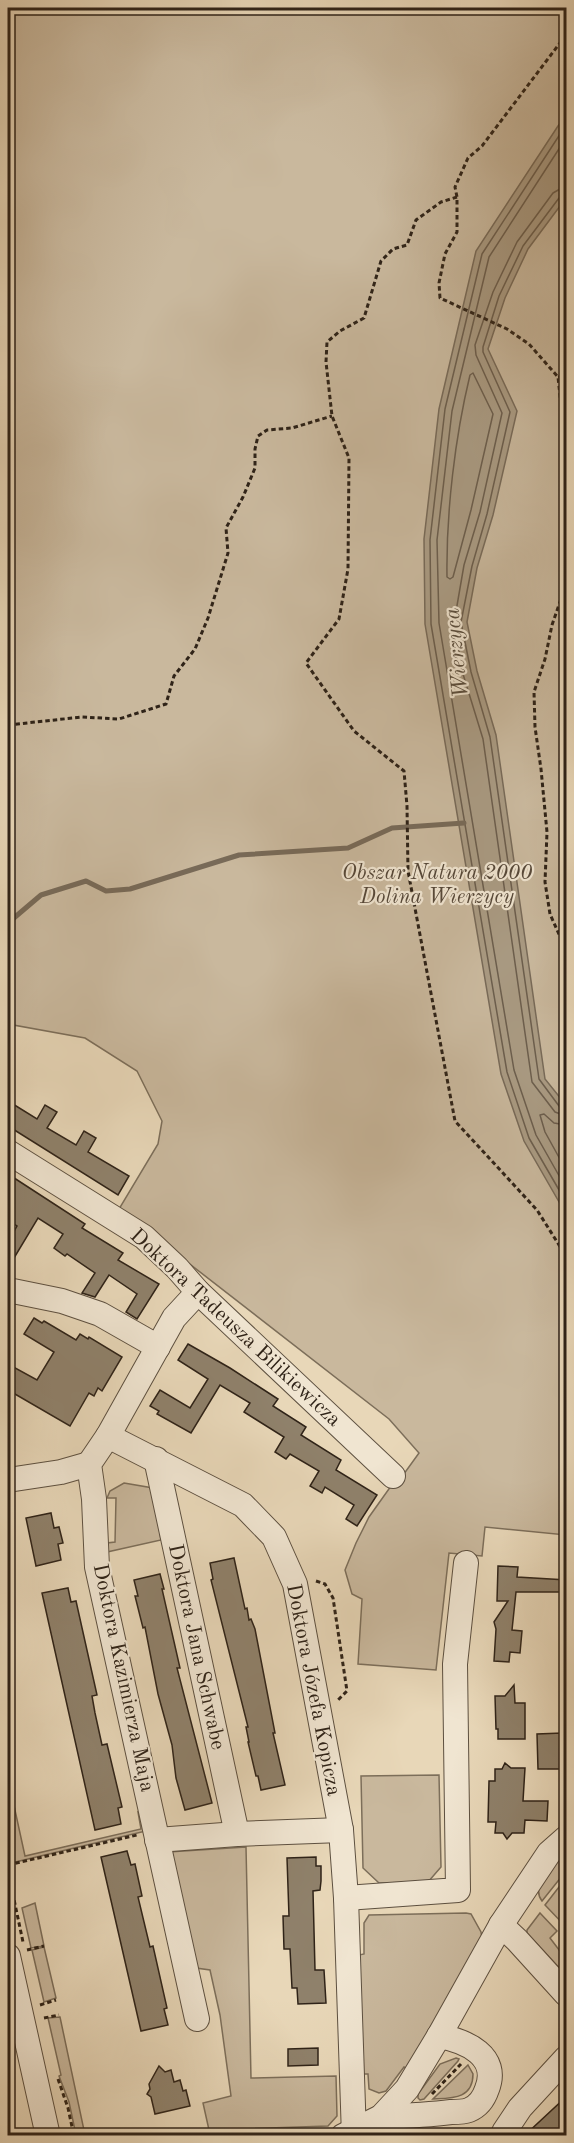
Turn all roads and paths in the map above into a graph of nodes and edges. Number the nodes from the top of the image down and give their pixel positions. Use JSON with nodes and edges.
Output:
{"nodes":[{"id":1,"x":567,"y":35,"type":"edge"},
{"id":2,"x":457,"y":197,"type":"junction"},
{"id":3,"x":567,"y":376,"type":"edge"},
{"id":4,"x":558,"y":377,"type":"junction"},
{"id":5,"x":332,"y":416,"type":"junction"},
{"id":6,"x":567,"y":489,"type":"edge"},
{"id":7,"x":567,"y":540,"type":"edge"},
{"id":8,"x":8,"y":725,"type":"edge"},
{"id":9,"x":567,"y":950,"type":"edge"},
{"id":10,"x":8,"y":1152,"type":"edge"},
{"id":11,"x":567,"y":1257,"type":"edge"},
{"id":12,"x":8,"y":1290,"type":"edge"},
{"id":13,"x":198,"y":1292,"type":"junction"},
{"id":14,"x":158,"y":1347,"type":"junction"},
{"id":15,"x":108,"y":1436,"type":"junction"},
{"id":16,"x":156,"y":1459,"type":"junction"},
{"id":17,"x":89,"y":1464,"type":"junction"},
{"id":18,"x":393,"y":1476,"type":"dead end"},
{"id":19,"x":8,"y":1480,"type":"edge"},
{"id":20,"x":466,"y":1563,"type":"dead end"},
{"id":21,"x":295,"y":1584,"type":"junction"},
{"id":22,"x":318,"y":1707,"type":"junction"},
{"id":23,"x":341,"y":1830,"type":"junction"},
{"id":24,"x":237,"y":1834,"type":"junction"},
{"id":25,"x":156,"y":1836,"type":"junction"},
{"id":26,"x":567,"y":1838,"type":"edge"},
{"id":27,"x":8,"y":1865,"type":"edge"},
{"id":28,"x":346,"y":1898,"type":"junction"},
{"id":29,"x":501,"y":1926,"type":"junction"},
{"id":30,"x":44,"y":1947,"type":"dead end"},
{"id":31,"x":16,"y":1953,"type":"edge"},
{"id":32,"x":567,"y":1994,"type":"edge"},
{"id":33,"x":56,"y":2000,"type":"dead end"},
{"id":34,"x":39,"y":2005,"type":"dead end"},
{"id":35,"x":59,"y":2015,"type":"dead end"},
{"id":36,"x":42,"y":2019,"type":"dead end"},
{"id":37,"x":197,"y":2019,"type":"dead end"},
{"id":38,"x":439,"y":2036,"type":"junction"},
{"id":39,"x":567,"y":2058,"type":"edge"},
{"id":40,"x":464,"y":2060,"type":"dead end"},
{"id":41,"x":55,"y":2070,"type":"dead end"},
{"id":42,"x":426,"y":2100,"type":"dead end"},
{"id":43,"x":381,"y":2117,"type":"junction"},
{"id":44,"x":350,"y":2134,"type":"edge"},
{"id":45,"x":48,"y":2136,"type":"edge"},
{"id":46,"x":74,"y":2136,"type":"edge"},
{"id":47,"x":504,"y":2136,"type":"edge"}],
"edges":[{"from":1,"to":2,"type":"path"},
{"from":2,"to":4,"type":"path"},
{"from":2,"to":5,"type":"path"},
{"from":3,"to":4,"type":"path"},
{"from":4,"to":6,"type":"path"},
{"from":5,"to":8,"type":"path"},
{"from":5,"to":11,"type":"path"},
{"from":7,"to":9,"type":"path"},
{"from":10,"to":13,"type":"street","name":"Doktora Tadeusza Bilikiewicza"},
{"from":12,"to":14,"type":"street"},
{"from":13,"to":14,"type":"street"},
{"from":13,"to":18,"type":"street","name":"Doktora Tadeusza Bilikiewicza"},
{"from":14,"to":15,"type":"street"},
{"from":15,"to":16,"type":"street","name":"Doktora Józefa Kopicza"},
{"from":15,"to":17,"type":"street"},
{"from":16,"to":21,"type":"street","name":"Doktora Józefa Kopicza"},
{"from":16,"to":24,"type":"street","name":"Doktora Jana Schwabe"},
{"from":17,"to":19,"type":"street"},
{"from":17,"to":25,"type":"street","name":"Doktora Kazimierza Maja"},
{"from":20,"to":28,"type":"street"},
{"from":21,"to":22,"type":"street","name":"Doktora Józefa Kopicza"},
{"from":21,"to":22,"type":"path"},
{"from":22,"to":23,"type":"street","name":"Doktora Józefa Kopicza"},
{"from":23,"to":24,"type":"street"},
{"from":23,"to":28,"type":"street","name":"Doktora Józefa Kopicza"},
{"from":24,"to":25,"type":"street"},
{"from":25,"to":27,"type":"path"},
{"from":25,"to":37,"type":"street","name":"Doktora Kazimierza Maja"},
{"from":26,"to":29,"type":"street"},
{"from":28,"to":44,"type":"street","name":"Doktora Józefa Kopicza"},
{"from":29,"to":32,"type":"street"},
{"from":29,"to":38,"type":"street"},
{"from":30,"to":31,"type":"path"},
{"from":31,"to":45,"type":"street"},
{"from":33,"to":34,"type":"path"},
{"from":35,"to":36,"type":"path"},
{"from":38,"to":43,"type":"street"},
{"from":38,"to":43,"type":"street"},
{"from":39,"to":47,"type":"street"},
{"from":40,"to":42,"type":"path"},
{"from":41,"to":46,"type":"path"},
{"from":43,"to":44,"type":"street"}]}
